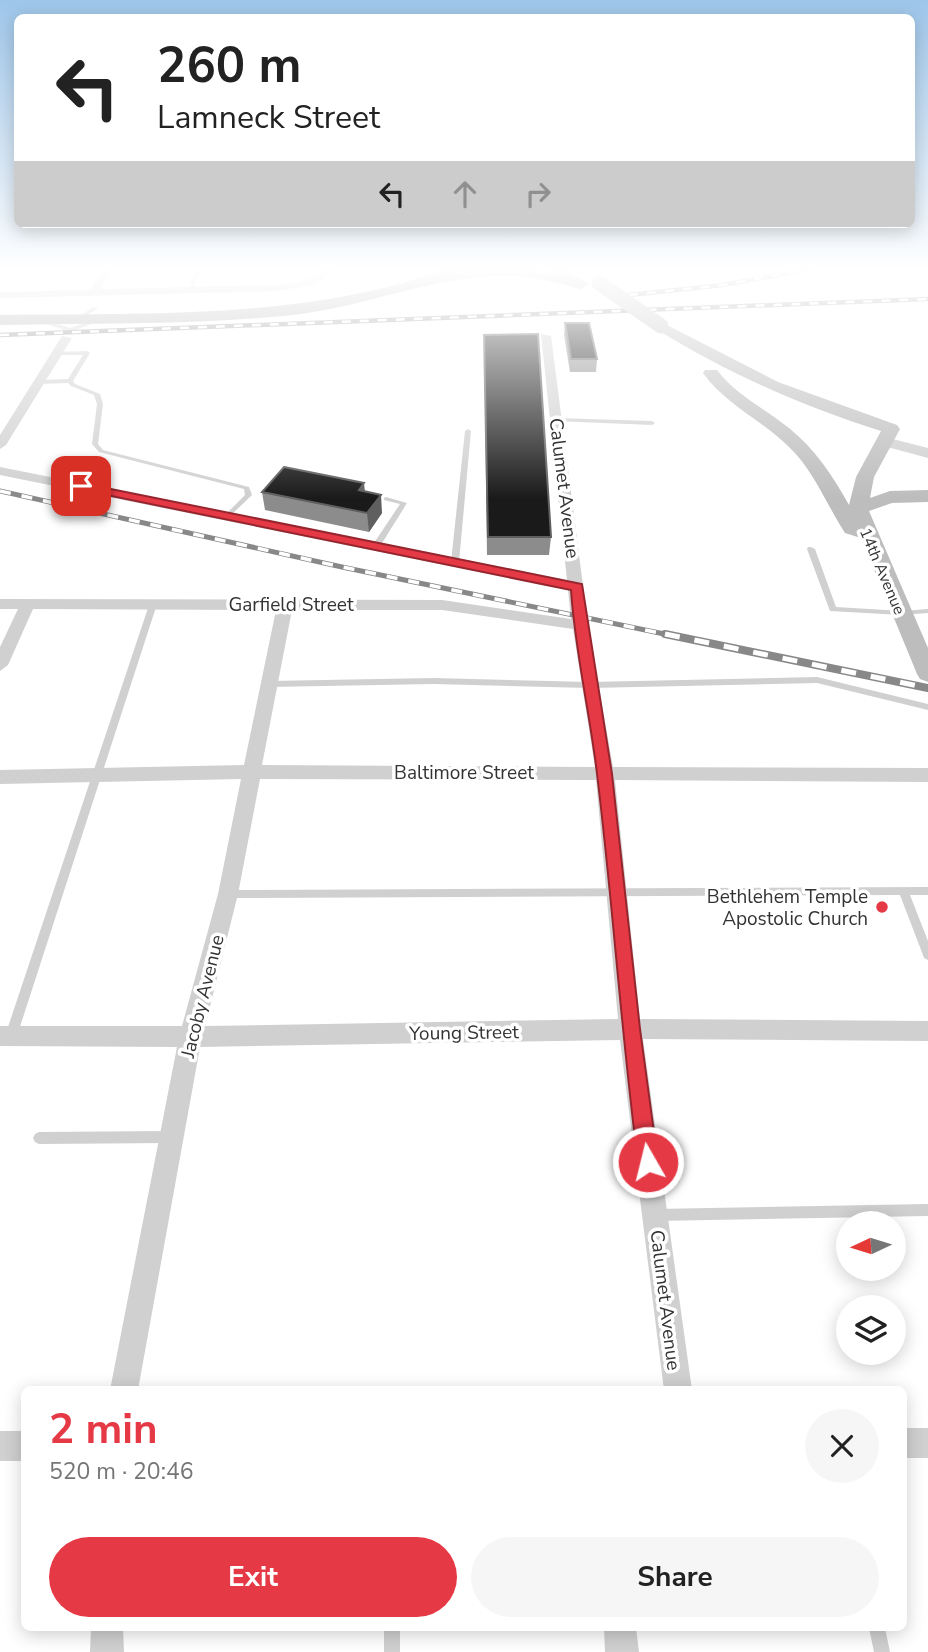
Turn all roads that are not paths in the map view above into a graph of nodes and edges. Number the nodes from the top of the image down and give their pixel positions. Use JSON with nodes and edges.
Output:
{"nodes":[{"id":1,"x":61,"y":345,"type":"edge"},
{"id":2,"x":546,"y":345,"type":"edge"},
{"id":3,"x":669,"y":345,"type":"edge"},
{"id":4,"x":693,"y":345,"type":"edge"},
{"id":5,"x":57,"y":352,"type":"junction"},
{"id":6,"x":711,"y":373,"type":"junction"},
{"id":7,"x":70,"y":381,"type":"junction"},
{"id":8,"x":40,"y":382,"type":"junction"},
{"id":9,"x":556,"y":420,"type":"junction"},
{"id":10,"x":652,"y":423,"type":"dead end"},
{"id":11,"x":468,"y":431,"type":"dead end"},
{"id":12,"x":888,"y":435,"type":"junction"},
{"id":13,"x":928,"y":438,"type":"edge"},
{"id":14,"x":0,"y":446,"type":"edge"},
{"id":15,"x":928,"y":453,"type":"edge"},
{"id":16,"x":0,"y":471,"type":"edge"},
{"id":17,"x":928,"y":496,"type":"edge"},
{"id":18,"x":386,"y":499,"type":"dead end"},
{"id":19,"x":859,"y":509,"type":"junction"},
{"id":20,"x":227,"y":516,"type":"junction"},
{"id":21,"x":870,"y":541,"type":"junction"},
{"id":22,"x":376,"y":546,"type":"junction"},
{"id":23,"x":811,"y":548,"type":"dead end"},
{"id":24,"x":455,"y":562,"type":"junction"},
{"id":25,"x":577,"y":587,"type":"junction"},
{"id":26,"x":29,"y":603,"type":"junction"},
{"id":27,"x":0,"y":604,"type":"edge"},
{"id":28,"x":153,"y":604,"type":"junction"},
{"id":29,"x":285,"y":604,"type":"junction"},
{"id":30,"x":928,"y":611,"type":"edge"},
{"id":31,"x":902,"y":613,"type":"junction"},
{"id":32,"x":580,"y":625,"type":"junction"},
{"id":33,"x":0,"y":665,"type":"edge"},
{"id":34,"x":928,"y":674,"type":"edge"},
{"id":35,"x":269,"y":684,"type":"junction"},
{"id":36,"x":590,"y":685,"type":"junction"},
{"id":37,"x":928,"y":707,"type":"edge"},
{"id":38,"x":252,"y":772,"type":"junction"},
{"id":39,"x":605,"y":774,"type":"junction"},
{"id":40,"x":97,"y":775,"type":"junction"},
{"id":41,"x":928,"y":775,"type":"edge"},
{"id":42,"x":0,"y":777,"type":"edge"},
{"id":43,"x":928,"y":891,"type":"edge"},
{"id":44,"x":904,"y":892,"type":"junction"},
{"id":45,"x":228,"y":894,"type":"junction"},
{"id":46,"x":617,"y":894,"type":"junction"},
{"id":47,"x":928,"y":955,"type":"edge"},
{"id":48,"x":630,"y":1029,"type":"junction"},
{"id":49,"x":928,"y":1031,"type":"edge"},
{"id":50,"x":6,"y":1036,"type":"edge"},
{"id":51,"x":191,"y":1037,"type":"junction"},
{"id":52,"x":170,"y":1137,"type":"junction"},
{"id":53,"x":39,"y":1138,"type":"dead end"},
{"id":54,"x":928,"y":1210,"type":"edge"},
{"id":55,"x":655,"y":1214,"type":"junction"},
{"id":56,"x":125,"y":1386,"type":"edge"},
{"id":57,"x":677,"y":1386,"type":"edge"},
{"id":58,"x":907,"y":1443,"type":"edge"},
{"id":59,"x":928,"y":1443,"type":"edge"},
{"id":60,"x":0,"y":1446,"type":"edge"},
{"id":61,"x":21,"y":1446,"type":"edge"},
{"id":62,"x":107,"y":1631,"type":"edge"},
{"id":63,"x":393,"y":1631,"type":"edge"},
{"id":64,"x":620,"y":1631,"type":"edge"},
{"id":65,"x":878,"y":1631,"type":"edge"},
{"id":66,"x":107,"y":1652,"type":"edge"},
{"id":67,"x":392,"y":1652,"type":"edge"},
{"id":68,"x":622,"y":1652,"type":"edge"},
{"id":69,"x":882,"y":1652,"type":"edge"}],
"edges":[{"from":1,"to":5,"type":"street"},
{"from":2,"to":9,"type":"street","name":"Calumet Avenue"},
{"from":3,"to":6,"type":"main road"},
{"from":4,"to":12,"type":"main road","bridge":true},
{"from":5,"to":7,"type":"lane"},
{"from":5,"to":8,"type":"street"},
{"from":6,"to":12,"type":"main road"},
{"from":6,"to":21,"type":"main road"},
{"from":7,"to":8,"type":"lane"},
{"from":7,"to":20,"type":"lane"},
{"from":8,"to":14,"type":"street"},
{"from":9,"to":10,"type":"lane"},
{"from":9,"to":25,"type":"street","name":"Calumet Avenue"},
{"from":11,"to":24,"type":"lane"},
{"from":12,"to":13,"type":"street"},
{"from":12,"to":15,"type":"street"},
{"from":12,"to":19,"type":"main road","name":"14th Avenue"},
{"from":16,"to":20,"type":"street"},
{"from":17,"to":19,"type":"main road"},
{"from":18,"to":22,"type":"lane"},
{"from":19,"to":21,"type":"main road","name":"14th Avenue"},
{"from":20,"to":22,"type":"street"},
{"from":21,"to":31,"type":"main road","name":"14th Avenue"},
{"from":22,"to":24,"type":"street"},
{"from":23,"to":31,"type":"lane"},
{"from":24,"to":25,"type":"street"},
{"from":25,"to":32,"type":"street","name":"Calumet Avenue"},
{"from":26,"to":27,"type":"street","name":"Garfield Street"},
{"from":26,"to":28,"type":"street","name":"Garfield Street"},
{"from":26,"to":33,"type":"street"},
{"from":28,"to":29,"type":"street","name":"Garfield Street"},
{"from":28,"to":40,"type":"lane"},
{"from":29,"to":32,"type":"street","name":"Garfield Street"},
{"from":29,"to":35,"type":"street","name":"Jacoby Avenue"},
{"from":30,"to":31,"type":"lane"},
{"from":31,"to":34,"type":"main road","name":"14th Avenue"},
{"from":32,"to":36,"type":"street","name":"Calumet Avenue"},
{"from":35,"to":36,"type":"lane"},
{"from":35,"to":38,"type":"street","name":"Jacoby Avenue"},
{"from":36,"to":37,"type":"lane"},
{"from":36,"to":39,"type":"street","name":"Calumet Avenue"},
{"from":38,"to":39,"type":"street","name":"Baltimore Street"},
{"from":38,"to":40,"type":"street","name":"Baltimore Street"},
{"from":38,"to":45,"type":"street","name":"Jacoby Avenue"},
{"from":39,"to":41,"type":"street","name":"Baltimore Street"},
{"from":39,"to":46,"type":"street","name":"Calumet Avenue"},
{"from":40,"to":42,"type":"street","name":"Baltimore Street"},
{"from":40,"to":50,"type":"lane"},
{"from":43,"to":44,"type":"lane"},
{"from":44,"to":46,"type":"lane"},
{"from":44,"to":47,"type":"lane"},
{"from":45,"to":46,"type":"lane"},
{"from":45,"to":51,"type":"street","name":"Jacoby Avenue"},
{"from":46,"to":48,"type":"street","name":"Calumet Avenue"},
{"from":48,"to":49,"type":"street","name":"Young Street"},
{"from":48,"to":51,"type":"street","name":"Young Street"},
{"from":48,"to":55,"type":"street","name":"Calumet Avenue"},
{"from":50,"to":51,"type":"street","name":"Young Street"},
{"from":51,"to":52,"type":"street","name":"Jacoby Avenue"},
{"from":52,"to":53,"type":"lane"},
{"from":52,"to":56,"type":"street","name":"Jacoby Avenue"},
{"from":54,"to":55,"type":"lane"},
{"from":55,"to":57,"type":"street","name":"Calumet Avenue"},
{"from":58,"to":59,"type":"street"},
{"from":60,"to":61,"type":"street"},
{"from":62,"to":66,"type":"street"},
{"from":63,"to":67,"type":"lane"},
{"from":64,"to":68,"type":"street"},
{"from":65,"to":69,"type":"lane"}]}
